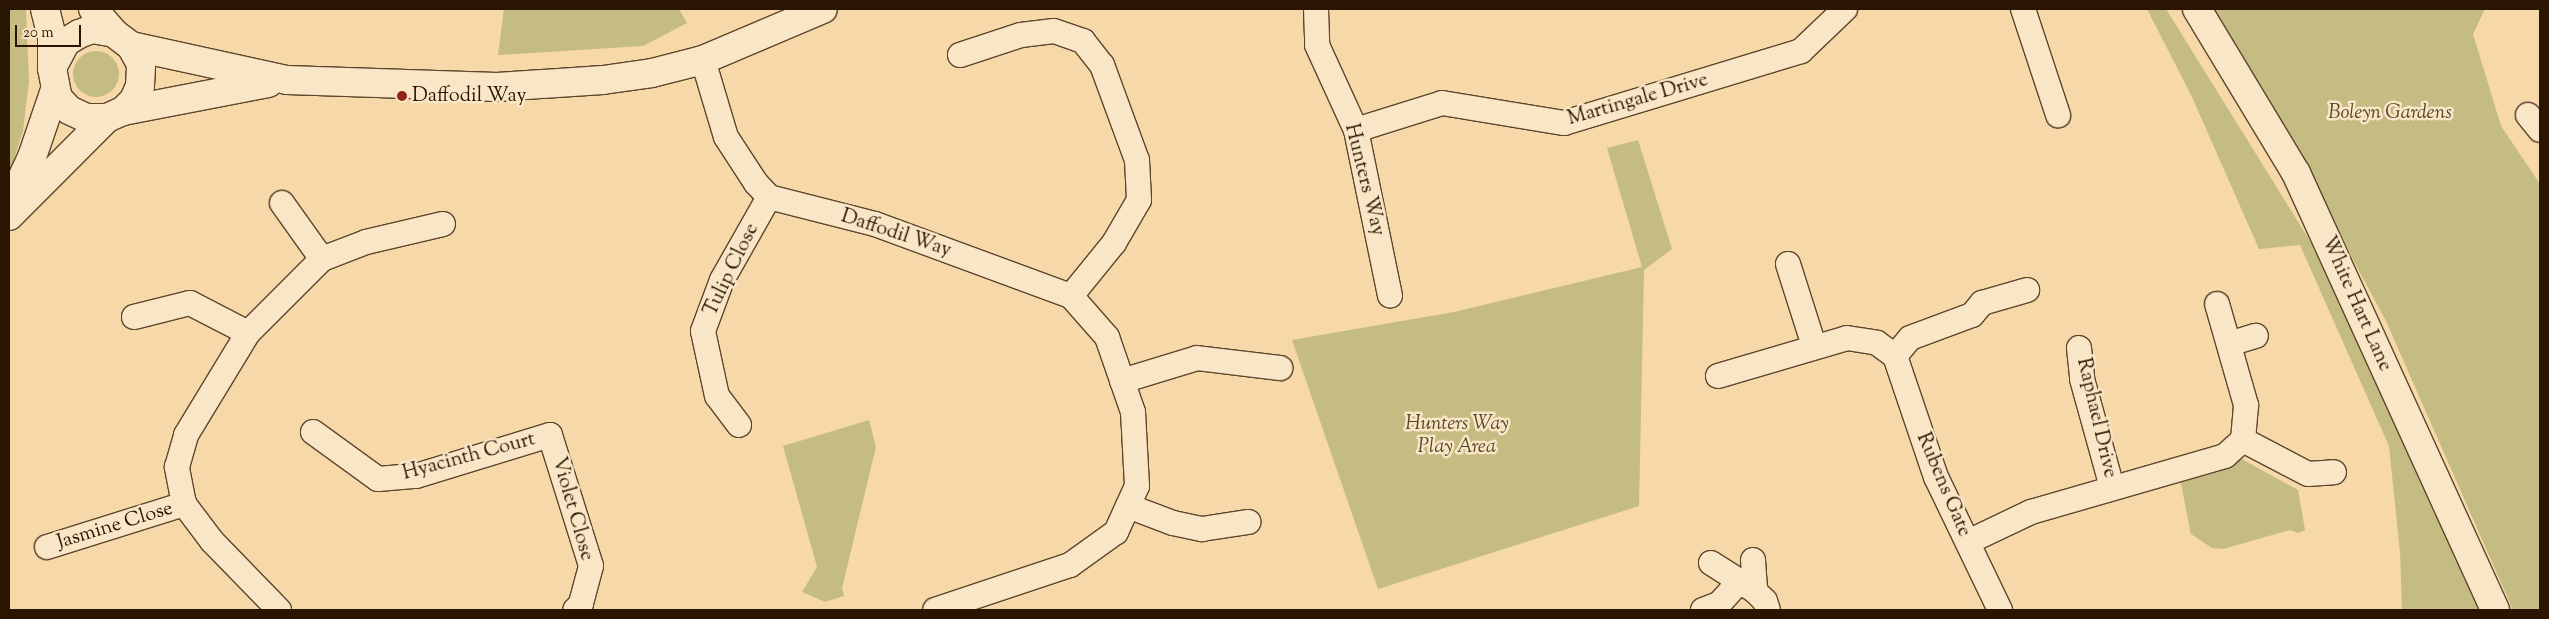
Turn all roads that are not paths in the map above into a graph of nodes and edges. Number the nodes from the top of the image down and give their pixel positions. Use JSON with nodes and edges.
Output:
{"nodes":[{"id":1,"x":45,"y":9,"type":"edge"},
{"id":2,"x":93,"y":9,"type":"edge"},
{"id":3,"x":823,"y":9,"type":"edge"},
{"id":4,"x":1316,"y":9,"type":"edge"},
{"id":5,"x":1845,"y":9,"type":"edge"},
{"id":6,"x":2023,"y":9,"type":"edge"},
{"id":7,"x":2197,"y":9,"type":"edge"},
{"id":8,"x":122,"y":39,"type":"junction"},
{"id":9,"x":960,"y":54,"type":"dead end"},
{"id":10,"x":703,"y":60,"type":"junction"},
{"id":11,"x":54,"y":79,"type":"junction"},
{"id":12,"x":287,"y":80,"type":"junction"},
{"id":13,"x":115,"y":115,"type":"junction"},
{"id":14,"x":2058,"y":115,"type":"dead end"},
{"id":15,"x":1356,"y":130,"type":"junction"},
{"id":16,"x":769,"y":197,"type":"junction"},
{"id":17,"x":282,"y":203,"type":"dead end"},
{"id":18,"x":9,"y":207,"type":"edge"},
{"id":19,"x":9,"y":216,"type":"edge"},
{"id":20,"x":443,"y":224,"type":"dead end"},
{"id":21,"x":322,"y":259,"type":"junction"},
{"id":22,"x":1788,"y":264,"type":"dead end"},
{"id":23,"x":2027,"y":290,"type":"dead end"},
{"id":24,"x":1071,"y":296,"type":"junction"},
{"id":25,"x":1390,"y":296,"type":"dead end"},
{"id":26,"x":2218,"y":304,"type":"dead end"},
{"id":27,"x":134,"y":317,"type":"dead end"},
{"id":28,"x":248,"y":333,"type":"junction"},
{"id":29,"x":2256,"y":336,"type":"dead end"},
{"id":30,"x":2229,"y":344,"type":"junction"},
{"id":31,"x":1814,"y":346,"type":"junction"},
{"id":32,"x":2079,"y":348,"type":"dead end"},
{"id":33,"x":1895,"y":356,"type":"junction"},
{"id":34,"x":1280,"y":368,"type":"dead end"},
{"id":35,"x":1718,"y":376,"type":"dead end"},
{"id":36,"x":1122,"y":381,"type":"junction"},
{"id":37,"x":739,"y":425,"type":"dead end"},
{"id":38,"x":313,"y":432,"type":"dead end"},
{"id":39,"x":550,"y":434,"type":"joint"},
{"id":40,"x":2243,"y":440,"type":"junction"},
{"id":41,"x":2334,"y":472,"type":"dead end"},
{"id":42,"x":2112,"y":487,"type":"junction"},
{"id":43,"x":184,"y":504,"type":"junction"},
{"id":44,"x":1128,"y":506,"type":"junction"},
{"id":45,"x":1248,"y":522,"type":"dead end"},
{"id":46,"x":1968,"y":542,"type":"junction"},
{"id":47,"x":47,"y":547,"type":"dead end"},
{"id":48,"x":1753,"y":560,"type":"dead end"},
{"id":49,"x":1711,"y":562,"type":"dead end"},
{"id":50,"x":1747,"y":586,"type":"junction"},
{"id":51,"x":279,"y":610,"type":"edge"},
{"id":52,"x":575,"y":610,"type":"edge"},
{"id":53,"x":935,"y":610,"type":"edge"},
{"id":54,"x":1704,"y":610,"type":"edge"},
{"id":55,"x":1768,"y":610,"type":"edge"},
{"id":56,"x":2000,"y":610,"type":"edge"},
{"id":57,"x":2495,"y":610,"type":"edge"}],
"edges":[{"from":1,"to":11,"type":"street"},
{"from":2,"to":8,"type":"street"},
{"from":3,"to":10,"type":"street"},
{"from":4,"to":15,"type":"street","name":"Hunters Way"},
{"from":5,"to":15,"type":"street","name":"Martingale Drive"},
{"from":6,"to":14,"type":"street"},
{"from":7,"to":57,"type":"street","name":"White Hart Lane"},
{"from":8,"to":11,"type":"street"},
{"from":8,"to":12,"type":"street"},
{"from":8,"to":13,"type":"street"},
{"from":9,"to":24,"type":"street"},
{"from":10,"to":12,"type":"street"},
{"from":10,"to":16,"type":"street"},
{"from":11,"to":13,"type":"street"},
{"from":11,"to":18,"type":"street"},
{"from":12,"to":13,"type":"street"},
{"from":13,"to":19,"type":"street"},
{"from":15,"to":25,"type":"street","name":"Hunters Way"},
{"from":16,"to":24,"type":"street","name":"Daffodil Way"},
{"from":16,"to":37,"type":"street","name":"Tulip Close"},
{"from":17,"to":21,"type":"street"},
{"from":20,"to":21,"type":"street"},
{"from":21,"to":28,"type":"street"},
{"from":22,"to":31,"type":"street"},
{"from":23,"to":33,"type":"street"},
{"from":24,"to":36,"type":"street","name":"Daffodil Way"},
{"from":26,"to":30,"type":"street"},
{"from":27,"to":28,"type":"street"},
{"from":28,"to":43,"type":"street"},
{"from":29,"to":30,"type":"street"},
{"from":30,"to":40,"type":"street"},
{"from":31,"to":33,"type":"street"},
{"from":31,"to":35,"type":"street"},
{"from":32,"to":42,"type":"street","name":"Raphael Drive"},
{"from":33,"to":46,"type":"street","name":"Rubens Gate"},
{"from":34,"to":36,"type":"street"},
{"from":36,"to":44,"type":"street","name":"Daffodil Way"},
{"from":38,"to":39,"type":"street","name":"Hyacinth Court"},
{"from":39,"to":52,"type":"street","name":"Violet Close"},
{"from":40,"to":41,"type":"street"},
{"from":40,"to":42,"type":"street","name":"Raphael Drive"},
{"from":42,"to":46,"type":"street","name":"Raphael Drive"},
{"from":43,"to":47,"type":"street","name":"Jasmine Close"},
{"from":43,"to":51,"type":"street"},
{"from":44,"to":45,"type":"street"},
{"from":44,"to":53,"type":"street","name":"Daffodil Way"},
{"from":46,"to":56,"type":"street","name":"Rubens Gate"},
{"from":48,"to":50,"type":"street"},
{"from":49,"to":50,"type":"street"},
{"from":50,"to":54,"type":"street"},
{"from":50,"to":55,"type":"street"}]}
